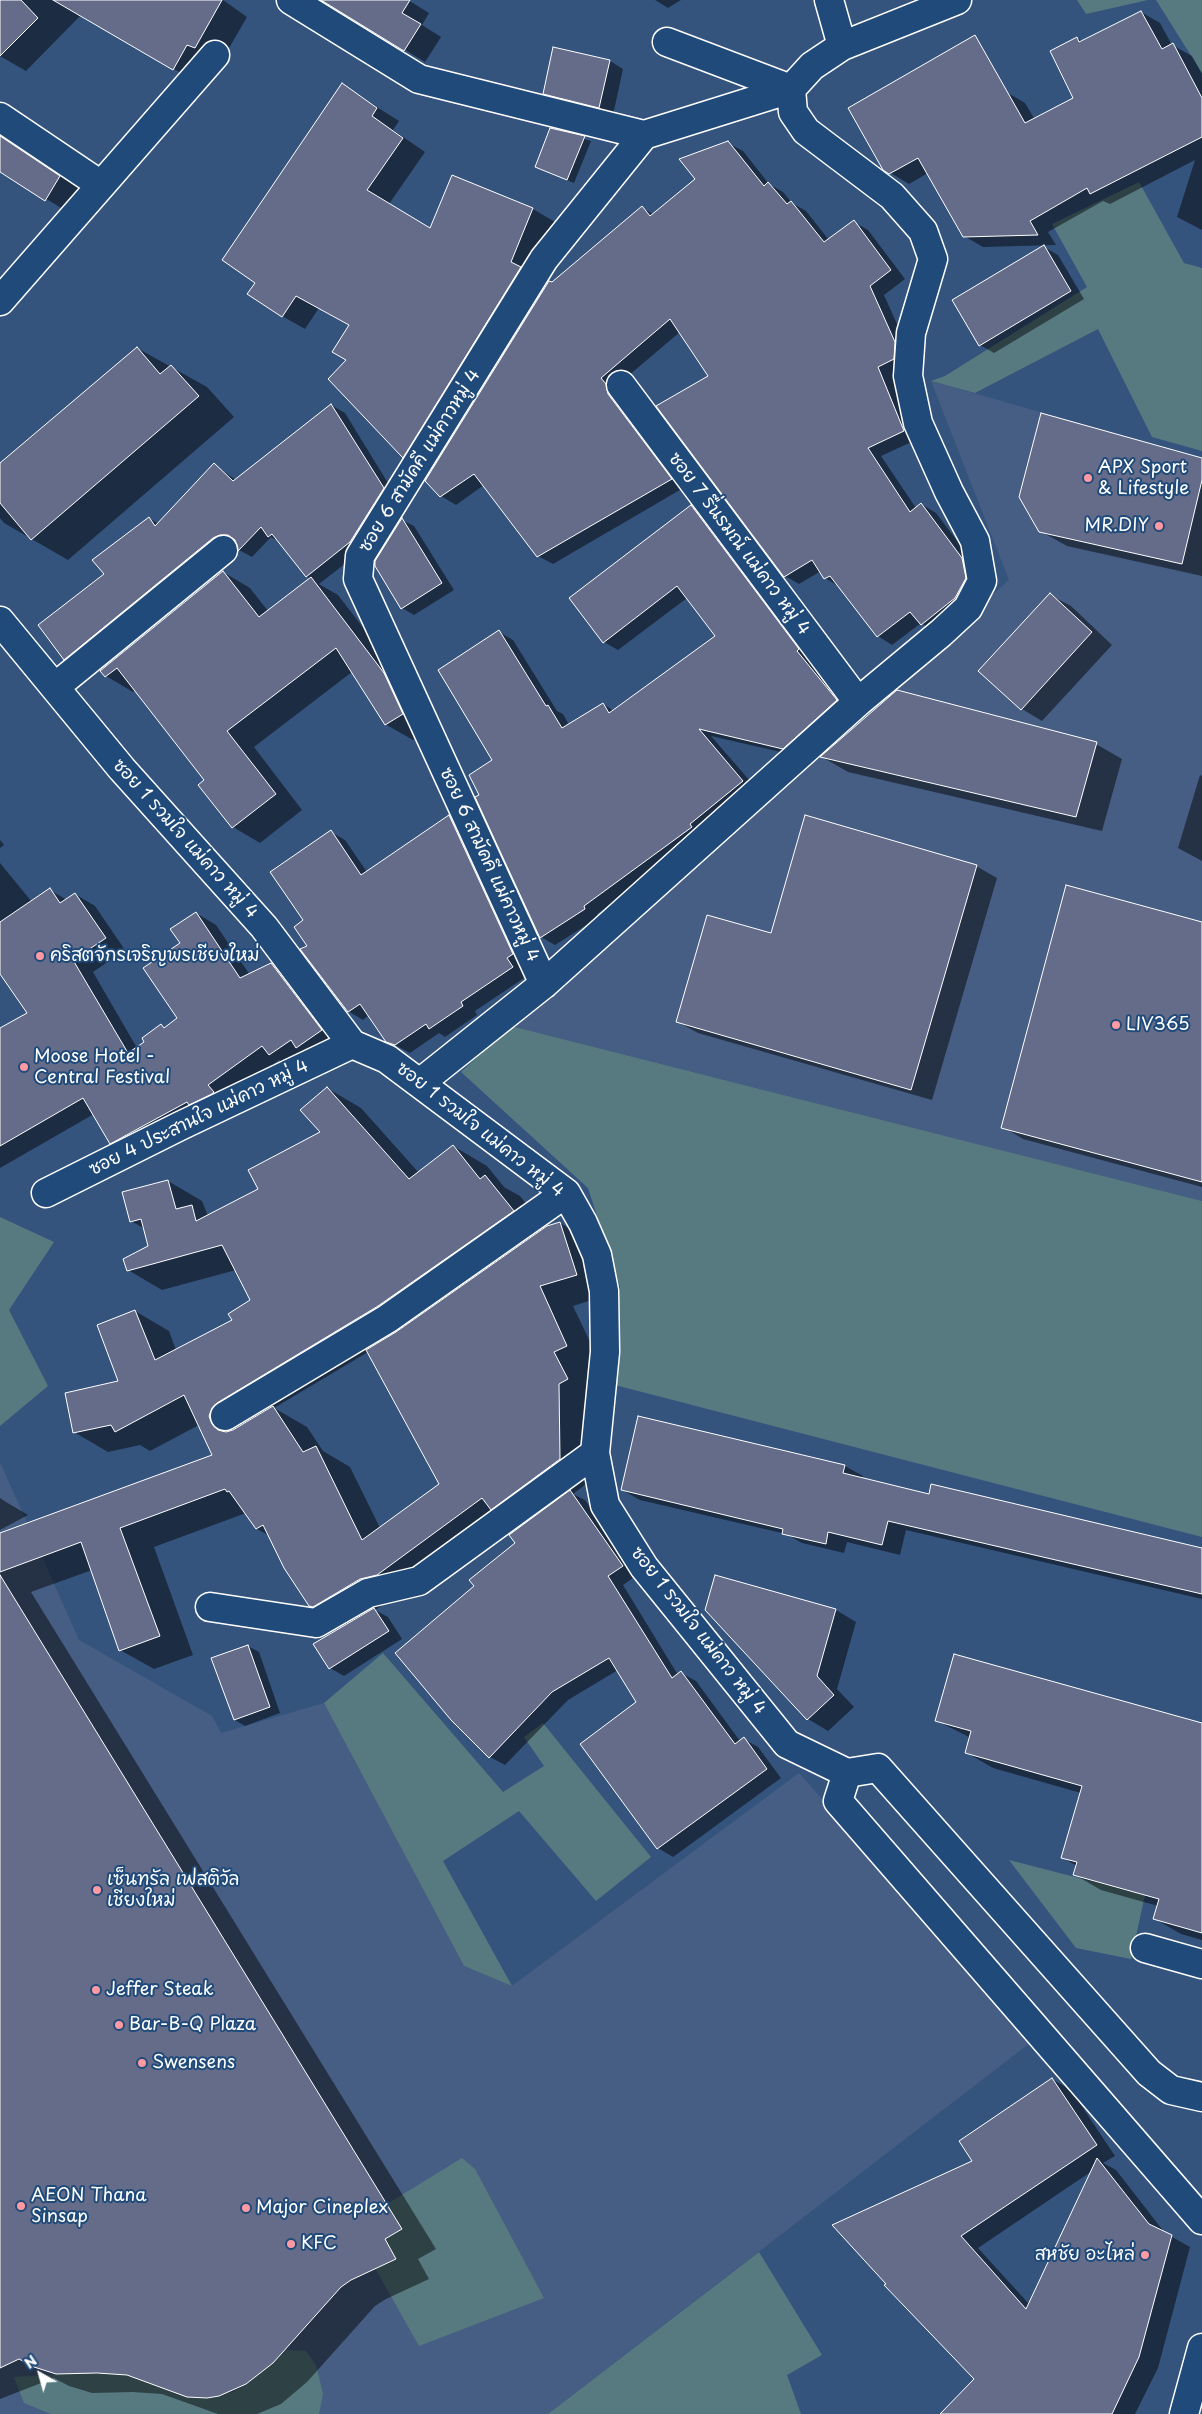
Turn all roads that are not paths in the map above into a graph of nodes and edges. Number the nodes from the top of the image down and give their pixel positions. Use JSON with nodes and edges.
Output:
{"nodes":[{"id":1,"x":291,"y":0,"type":"edge"},
{"id":2,"x":829,"y":0,"type":"edge"},
{"id":3,"x":957,"y":0,"type":"edge"},
{"id":4,"x":667,"y":42,"type":"dead end"},
{"id":5,"x":842,"y":46,"type":"junction"},
{"id":6,"x":215,"y":55,"type":"dead end"},
{"id":7,"x":791,"y":89,"type":"junction"},
{"id":8,"x":0,"y":118,"type":"edge"},
{"id":9,"x":644,"y":135,"type":"junction"},
{"id":10,"x":100,"y":185,"type":"junction"},
{"id":11,"x":0,"y":301,"type":"edge"},
{"id":12,"x":621,"y":385,"type":"dead end"},
{"id":13,"x":223,"y":550,"type":"dead end"},
{"id":14,"x":0,"y":621,"type":"edge"},
{"id":15,"x":55,"y":687,"type":"junction"},
{"id":16,"x":858,"y":702,"type":"junction"},
{"id":17,"x":544,"y":984,"type":"junction"},
{"id":18,"x":352,"y":1044,"type":"junction"},
{"id":19,"x":421,"y":1082,"type":"junction"},
{"id":20,"x":46,"y":1193,"type":"dead end"},
{"id":21,"x":566,"y":1193,"type":"junction"},
{"id":22,"x":225,"y":1416,"type":"dead end"},
{"id":23,"x":595,"y":1453,"type":"junction"},
{"id":24,"x":210,"y":1608,"type":"dead end"},
{"id":25,"x":847,"y":1774,"type":"junction"},
{"id":26,"x":1145,"y":1948,"type":"dead end"},
{"id":27,"x":1202,"y":1964,"type":"edge"},
{"id":28,"x":1202,"y":2097,"type":"edge"},
{"id":29,"x":1202,"y":2220,"type":"edge"},
{"id":30,"x":1202,"y":2348,"type":"edge"},
{"id":31,"x":1184,"y":2414,"type":"edge"}],
"edges":[{"from":1,"to":9,"type":"street"},
{"from":2,"to":5,"type":"street"},
{"from":3,"to":5,"type":"street"},
{"from":4,"to":7,"type":"street"},
{"from":5,"to":7,"type":"street"},
{"from":6,"to":10,"type":"street"},
{"from":7,"to":9,"type":"street"},
{"from":7,"to":16,"type":"street"},
{"from":8,"to":10,"type":"street"},
{"from":9,"to":17,"type":"street","name":"ซอย 6 สามัคคี แม่คาวหมู่ 4"},
{"from":10,"to":11,"type":"street"},
{"from":12,"to":16,"type":"street","name":"ซอย 7 รื่นรมณ์ แม่คาว หมู่ 4"},
{"from":13,"to":15,"type":"street"},
{"from":14,"to":15,"type":"street","name":"ซอย 1 รวมใจ แม่คาว หมู่ 4"},
{"from":15,"to":18,"type":"street","name":"ซอย 1 รวมใจ แม่คาว หมู่ 4"},
{"from":16,"to":17,"type":"street"},
{"from":17,"to":19,"type":"street"},
{"from":18,"to":19,"type":"street","name":"ซอย 1 รวมใจ แม่คาว หมู่ 4"},
{"from":18,"to":20,"type":"street","name":"ซอย 4 ประสานใจ แม่คาว หมู่ 4"},
{"from":19,"to":21,"type":"street","name":"ซอย 1 รวมใจ แม่คาว หมู่ 4"},
{"from":21,"to":22,"type":"street"},
{"from":21,"to":23,"type":"street","name":"ซอย 1 รวมใจ แม่คาว หมู่ 4"},
{"from":23,"to":24,"type":"street"},
{"from":23,"to":25,"type":"street","name":"ซอย 1 รวมใจ แม่คาว หมู่ 4"},
{"from":25,"to":28,"type":"street"},
{"from":25,"to":29,"type":"street"},
{"from":26,"to":27,"type":"street"},
{"from":30,"to":31,"type":"street"}]}
